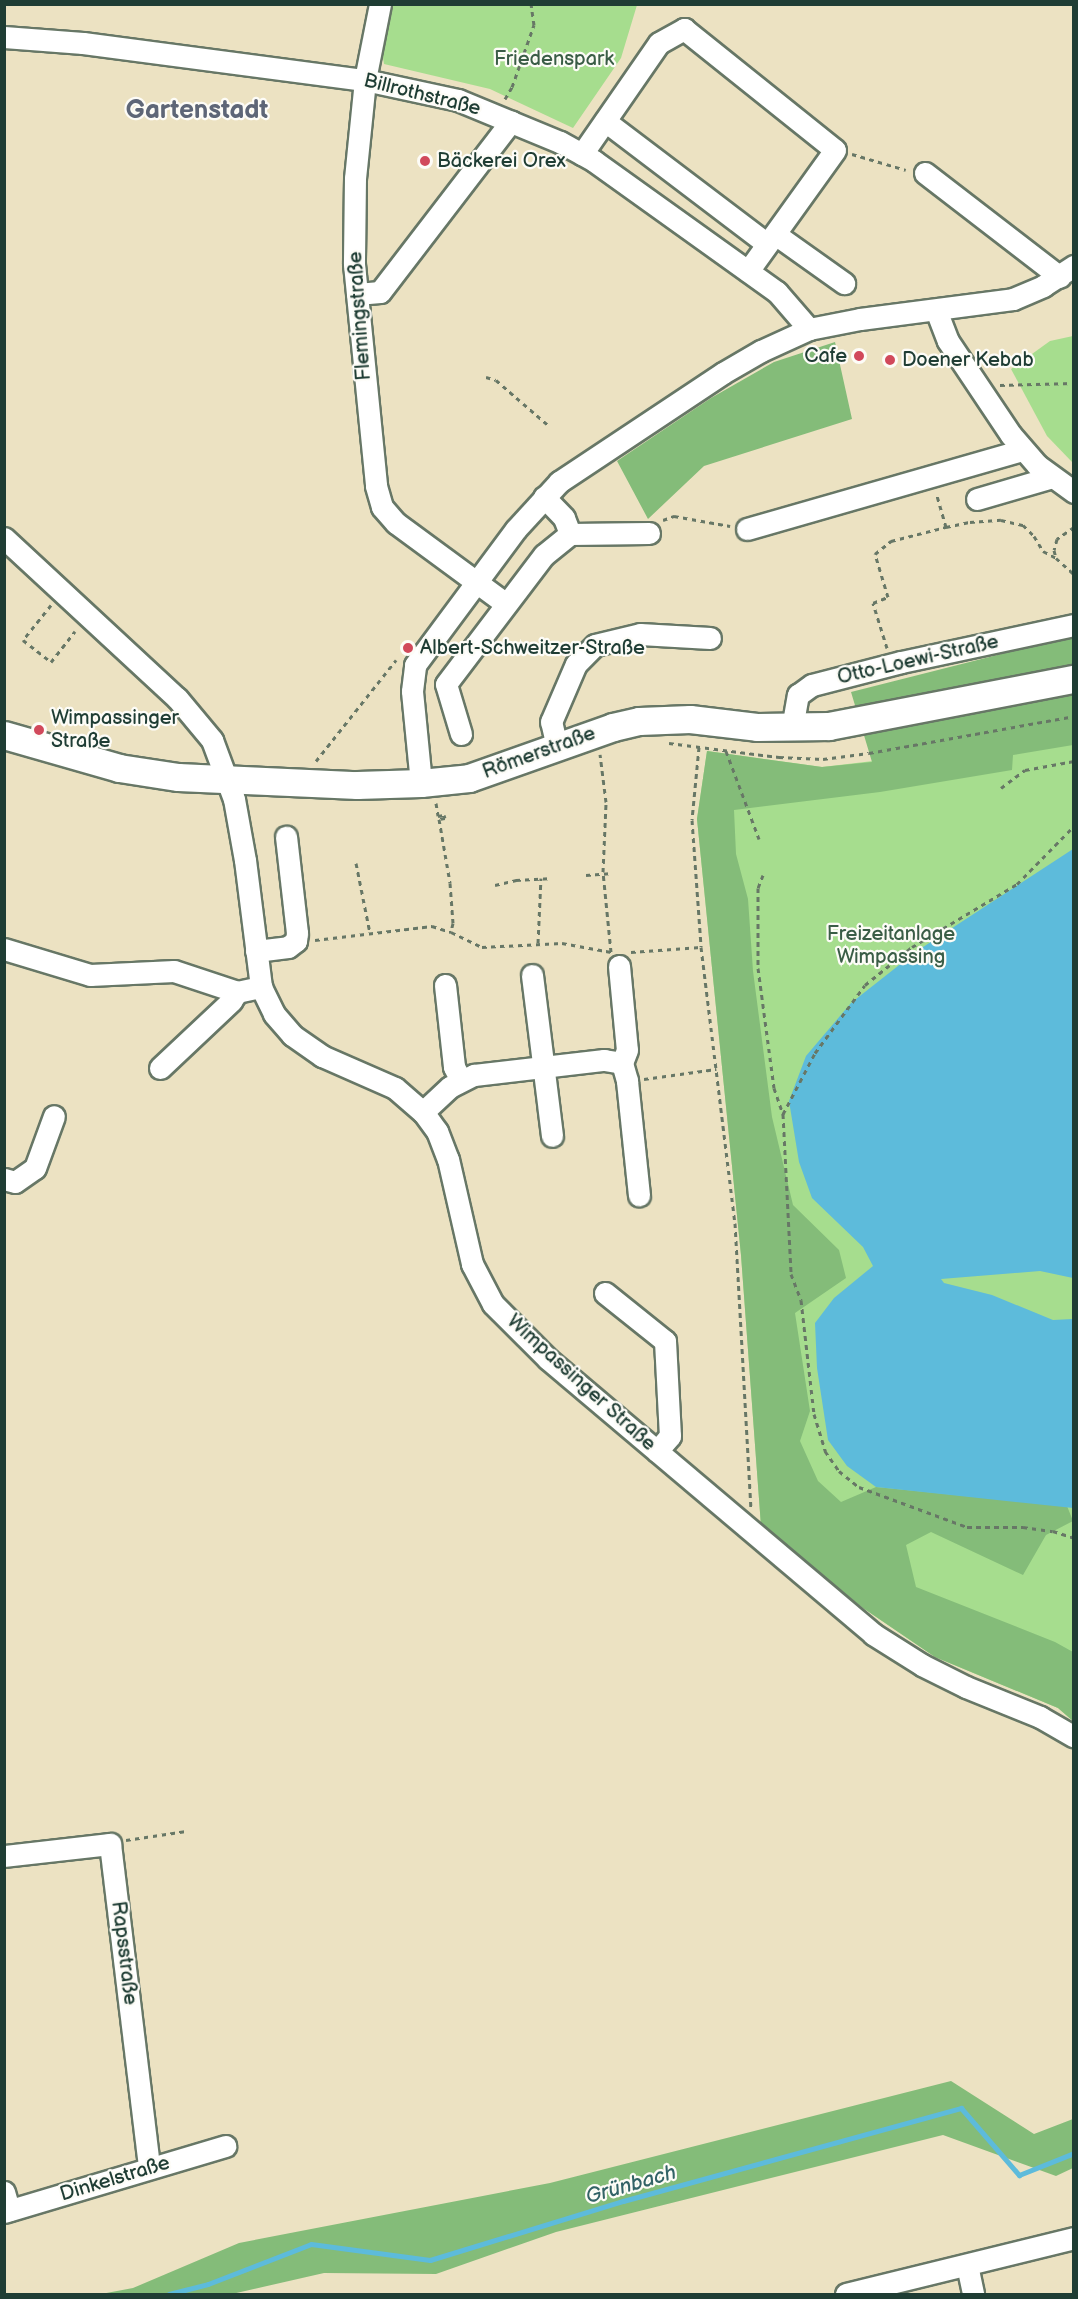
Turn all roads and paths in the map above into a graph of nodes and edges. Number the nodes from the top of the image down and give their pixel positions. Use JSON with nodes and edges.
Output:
{"nodes":[{"id":1,"x":380,"y":4,"type":"edge"},
{"id":2,"x":531,"y":4,"type":"edge"},
{"id":3,"x":4,"y":38,"type":"edge"},
{"id":4,"x":365,"y":80,"type":"junction"},
{"id":5,"x":503,"y":117,"type":"junction"},
{"id":6,"x":605,"y":122,"type":"junction"},
{"id":7,"x":835,"y":150,"type":"junction"},
{"id":8,"x":582,"y":154,"type":"junction"},
{"id":9,"x":926,"y":173,"type":"joint"},
{"id":10,"x":771,"y":239,"type":"junction"},
{"id":11,"x":748,"y":271,"type":"junction"},
{"id":12,"x":1067,"y":272,"type":"edge"},
{"id":13,"x":844,"y":283,"type":"dead end"},
{"id":14,"x":357,"y":294,"type":"junction"},
{"id":15,"x":936,"y":310,"type":"junction"},
{"id":16,"x":809,"y":329,"type":"junction"},
{"id":17,"x":486,"y":376,"type":"dead end"},
{"id":18,"x":1074,"y":383,"type":"edge"},
{"id":19,"x":980,"y":390,"type":"junction"},
{"id":20,"x":548,"y":425,"type":"dead end"},
{"id":21,"x":1022,"y":450,"type":"junction"},
{"id":22,"x":931,"y":477,"type":"junction"},
{"id":23,"x":1052,"y":477,"type":"junction"},
{"id":24,"x":1074,"y":492,"type":"edge"},
{"id":25,"x":544,"y":497,"type":"junction"},
{"id":26,"x":977,"y":499,"type":"dead end"},
{"id":27,"x":946,"y":527,"type":"junction"},
{"id":28,"x":1074,"y":527,"type":"edge"},
{"id":29,"x":747,"y":529,"type":"joint"},
{"id":30,"x":626,"y":533,"type":"junction"},
{"id":31,"x":649,"y":533,"type":"dead end"},
{"id":32,"x":570,"y":534,"type":"junction"},
{"id":33,"x":4,"y":538,"type":"edge"},
{"id":34,"x":1056,"y":558,"type":"junction"},
{"id":35,"x":1074,"y":574,"type":"edge"},
{"id":36,"x":476,"y":582,"type":"junction"},
{"id":37,"x":62,"y":591,"type":"junction"},
{"id":38,"x":505,"y":603,"type":"junction"},
{"id":39,"x":87,"y":615,"type":"junction"},
{"id":40,"x":1074,"y":625,"type":"edge"},
{"id":41,"x":710,"y":638,"type":"dead end"},
{"id":42,"x":892,"y":664,"type":"junction"},
{"id":43,"x":415,"y":665,"type":"junction"},
{"id":44,"x":1074,"y":679,"type":"edge"},
{"id":45,"x":792,"y":728,"type":"junction"},
{"id":46,"x":460,"y":734,"type":"dead end"},
{"id":47,"x":4,"y":735,"type":"edge"},
{"id":48,"x":557,"y":747,"type":"junction"},
{"id":49,"x":699,"y":747,"type":"dead end"},
{"id":50,"x":600,"y":749,"type":"dead end"},
{"id":51,"x":726,"y":750,"type":"dead end"},
{"id":52,"x":1074,"y":761,"type":"edge"},
{"id":53,"x":229,"y":781,"type":"junction"},
{"id":54,"x":313,"y":783,"type":"junction"},
{"id":55,"x":1001,"y":788,"type":"dead end"},
{"id":56,"x":428,"y":793,"type":"junction"},
{"id":57,"x":1074,"y":826,"type":"edge"},
{"id":58,"x":286,"y":837,"type":"dead end"},
{"id":59,"x":759,"y":840,"type":"dead end"},
{"id":60,"x":356,"y":863,"type":"dead end"},
{"id":61,"x":603,"y":872,"type":"junction"},
{"id":62,"x":613,"y":873,"type":"dead end"},
{"id":63,"x":586,"y":875,"type":"dead end"},
{"id":64,"x":764,"y":875,"type":"dead end"},
{"id":65,"x":541,"y":878,"type":"junction"},
{"id":66,"x":549,"y":878,"type":"dead end"},
{"id":67,"x":495,"y":885,"type":"dead end"},
{"id":68,"x":451,"y":932,"type":"junction"},
{"id":69,"x":370,"y":933,"type":"junction"},
{"id":70,"x":296,"y":941,"type":"junction"},
{"id":71,"x":538,"y":943,"type":"junction"},
{"id":72,"x":701,"y":947,"type":"junction"},
{"id":73,"x":4,"y":948,"type":"edge"},
{"id":74,"x":256,"y":951,"type":"junction"},
{"id":75,"x":615,"y":959,"type":"junction"},
{"id":76,"x":532,"y":975,"type":"dead end"},
{"id":77,"x":445,"y":985,"type":"dead end"},
{"id":78,"x":261,"y":987,"type":"junction"},
{"id":79,"x":237,"y":992,"type":"junction"},
{"id":80,"x":542,"y":1067,"type":"junction"},
{"id":81,"x":160,"y":1068,"type":"dead end"},
{"id":82,"x":716,"y":1069,"type":"junction"},
{"id":83,"x":624,"y":1072,"type":"junction"},
{"id":84,"x":461,"y":1080,"type":"junction"},
{"id":85,"x":423,"y":1112,"type":"junction"},
{"id":86,"x":783,"y":1114,"type":"junction"},
{"id":87,"x":54,"y":1116,"type":"dead end"},
{"id":88,"x":552,"y":1136,"type":"dead end"},
{"id":89,"x":10,"y":1181,"type":"edge"},
{"id":90,"x":639,"y":1195,"type":"dead end"},
{"id":91,"x":605,"y":1293,"type":"dead end"},
{"id":92,"x":657,"y":1451,"type":"junction"},
{"id":93,"x":751,"y":1509,"type":"dead end"},
{"id":94,"x":1074,"y":1538,"type":"edge"},
{"id":95,"x":1074,"y":1737,"type":"edge"},
{"id":96,"x":186,"y":1832,"type":"dead end"},
{"id":97,"x":110,"y":1844,"type":"junction"},
{"id":98,"x":4,"y":1856,"type":"edge"},
{"id":99,"x":225,"y":2146,"type":"dead end"},
{"id":100,"x":149,"y":2168,"type":"junction"},
{"id":101,"x":6,"y":2205,"type":"edge"},
{"id":102,"x":1074,"y":2238,"type":"edge"},
{"id":103,"x":967,"y":2265,"type":"junction"},
{"id":104,"x":846,"y":2295,"type":"edge"},
{"id":105,"x":973,"y":2295,"type":"edge"}],
"edges":[{"from":1,"to":4,"type":"street","name":"Flemingstraße"},
{"from":2,"to":5,"type":"path"},
{"from":3,"to":4,"type":"street","name":"Billrothstraße"},
{"from":4,"to":5,"type":"street","name":"Billrothstraße"},
{"from":4,"to":14,"type":"street","name":"Flemingstraße"},
{"from":5,"to":8,"type":"street","name":"Billrothstraße"},
{"from":5,"to":14,"type":"street"},
{"from":6,"to":7,"type":"street"},
{"from":6,"to":8,"type":"street"},
{"from":6,"to":10,"type":"street"},
{"from":7,"to":9,"type":"path"},
{"from":7,"to":10,"type":"street"},
{"from":8,"to":11,"type":"street","name":"Billrothstraße"},
{"from":9,"to":12,"type":"street"},
{"from":10,"to":11,"type":"street"},
{"from":10,"to":13,"type":"street"},
{"from":11,"to":16,"type":"street","name":"Billrothstraße"},
{"from":12,"to":15,"type":"street"},
{"from":14,"to":36,"type":"street","name":"Flemingstraße"},
{"from":15,"to":16,"type":"street"},
{"from":15,"to":19,"type":"street"},
{"from":16,"to":25,"type":"street"},
{"from":17,"to":20,"type":"path"},
{"from":18,"to":19,"type":"path"},
{"from":19,"to":21,"type":"street"},
{"from":21,"to":22,"type":"street"},
{"from":21,"to":23,"type":"street"},
{"from":22,"to":27,"type":"path"},
{"from":22,"to":29,"type":"street"},
{"from":23,"to":24,"type":"street"},
{"from":23,"to":26,"type":"street"},
{"from":25,"to":32,"type":"street"},
{"from":25,"to":36,"type":"street"},
{"from":27,"to":34,"type":"path"},
{"from":27,"to":42,"type":"path"},
{"from":28,"to":34,"type":"path"},
{"from":29,"to":30,"type":"path"},
{"from":30,"to":31,"type":"street"},
{"from":30,"to":32,"type":"street"},
{"from":32,"to":38,"type":"street"},
{"from":33,"to":37,"type":"street","name":"Wimpassinger Straße"},
{"from":34,"to":35,"type":"path"},
{"from":36,"to":38,"type":"street","name":"Flemingstraße"},
{"from":36,"to":43,"type":"street"},
{"from":37,"to":39,"type":"street","name":"Wimpassinger Straße"},
{"from":37,"to":39,"type":"path"},
{"from":38,"to":46,"type":"street"},
{"from":39,"to":53,"type":"street","name":"Wimpassinger Straße"},
{"from":40,"to":42,"type":"street","name":"Otto-Loewi-Straße"},
{"from":41,"to":48,"type":"street"},
{"from":42,"to":45,"type":"street","name":"Otto-Loewi-Straße"},
{"from":43,"to":54,"type":"path"},
{"from":43,"to":56,"type":"street"},
{"from":44,"to":45,"type":"main road","name":"Römerstraße"},
{"from":45,"to":48,"type":"main road","name":"Römerstraße"},
{"from":47,"to":53,"type":"main road","name":"Römerstraße"},
{"from":48,"to":56,"type":"main road","name":"Römerstraße"},
{"from":49,"to":72,"type":"path"},
{"from":50,"to":61,"type":"path"},
{"from":51,"to":59,"type":"path"},
{"from":52,"to":55,"type":"path"},
{"from":53,"to":54,"type":"main road","name":"Römerstraße"},
{"from":53,"to":74,"type":"street","name":"Wimpassinger Straße"},
{"from":54,"to":56,"type":"main road","name":"Römerstraße"},
{"from":56,"to":68,"type":"path"},
{"from":57,"to":86,"type":"path"},
{"from":58,"to":70,"type":"street"},
{"from":60,"to":69,"type":"path"},
{"from":61,"to":62,"type":"path"},
{"from":61,"to":63,"type":"path"},
{"from":61,"to":75,"type":"path"},
{"from":64,"to":86,"type":"path"},
{"from":65,"to":66,"type":"path"},
{"from":65,"to":67,"type":"path"},
{"from":65,"to":71,"type":"path"},
{"from":68,"to":69,"type":"path"},
{"from":68,"to":71,"type":"path"},
{"from":69,"to":70,"type":"path"},
{"from":70,"to":74,"type":"street"},
{"from":71,"to":75,"type":"path"},
{"from":72,"to":75,"type":"path"},
{"from":72,"to":82,"type":"path"},
{"from":73,"to":79,"type":"street"},
{"from":74,"to":78,"type":"street","name":"Wimpassinger Straße"},
{"from":75,"to":83,"type":"street"},
{"from":76,"to":80,"type":"street"},
{"from":77,"to":84,"type":"street"},
{"from":78,"to":79,"type":"street"},
{"from":78,"to":85,"type":"street","name":"Wimpassinger Straße"},
{"from":79,"to":81,"type":"street"},
{"from":80,"to":83,"type":"street"},
{"from":80,"to":84,"type":"street"},
{"from":80,"to":88,"type":"street"},
{"from":82,"to":83,"type":"path"},
{"from":82,"to":93,"type":"path"},
{"from":83,"to":90,"type":"street"},
{"from":84,"to":85,"type":"street"},
{"from":85,"to":92,"type":"street","name":"Wimpassinger Straße"},
{"from":86,"to":94,"type":"path"},
{"from":87,"to":89,"type":"street"},
{"from":91,"to":92,"type":"street"},
{"from":92,"to":95,"type":"street","name":"Wimpassinger Straße"},
{"from":96,"to":97,"type":"path"},
{"from":97,"to":98,"type":"street"},
{"from":97,"to":100,"type":"street","name":"Rapsstraße"},
{"from":99,"to":100,"type":"street","name":"Dinkelstraße"},
{"from":100,"to":101,"type":"street","name":"Dinkelstraße"},
{"from":102,"to":103,"type":"street"},
{"from":103,"to":104,"type":"street"},
{"from":103,"to":105,"type":"street"}]}
